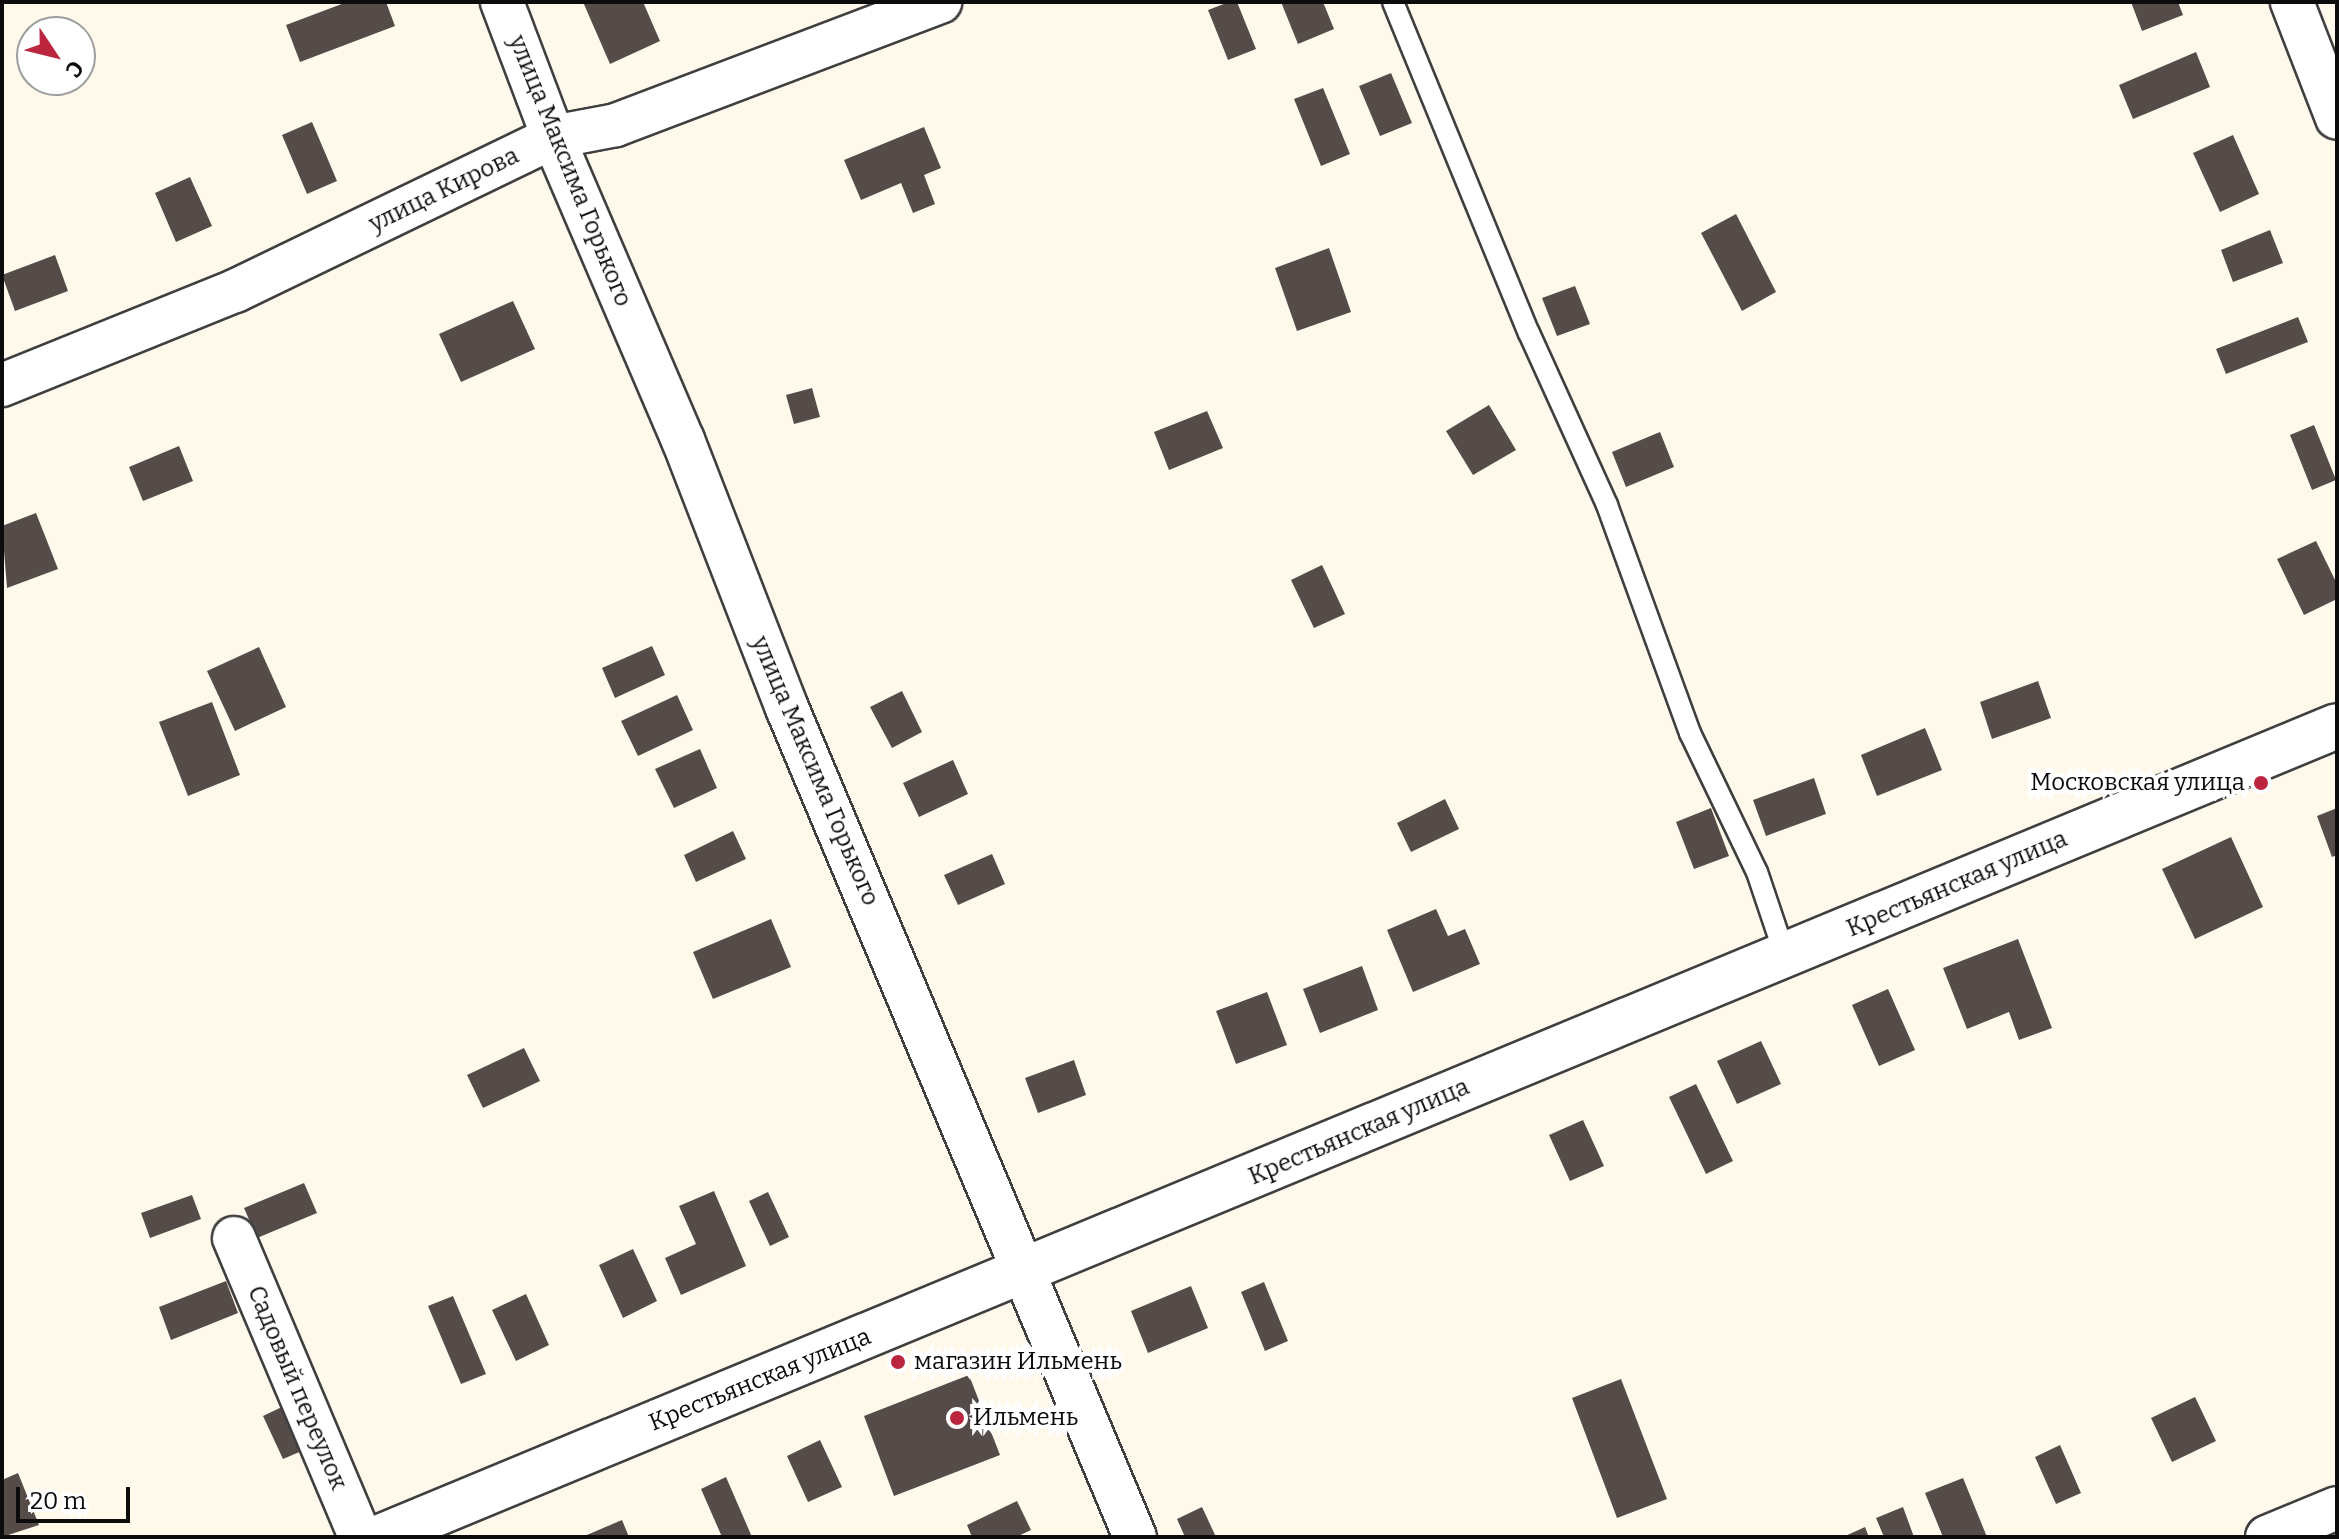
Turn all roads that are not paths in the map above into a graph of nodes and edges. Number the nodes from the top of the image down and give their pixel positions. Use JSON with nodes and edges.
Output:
{"nodes":[{"id":1,"x":502,"y":2,"type":"edge"},
{"id":2,"x":940,"y":2,"type":"edge"},
{"id":3,"x":1393,"y":2,"type":"edge"},
{"id":4,"x":2292,"y":2,"type":"edge"},
{"id":5,"x":2337,"y":118,"type":"edge"},
{"id":6,"x":553,"y":137,"type":"junction"},
{"id":7,"x":2,"y":385,"type":"edge"},
{"id":8,"x":2337,"y":726,"type":"edge"},
{"id":9,"x":1785,"y":955,"type":"junction"},
{"id":10,"x":234,"y":1238,"type":"dead end"},
{"id":11,"x":1026,"y":1270,"type":"junction"},
{"id":12,"x":2337,"y":1508,"type":"edge"},
{"id":13,"x":360,"y":1537,"type":"edge"},
{"id":14,"x":380,"y":1537,"type":"edge"},
{"id":15,"x":1135,"y":1537,"type":"edge"},
{"id":16,"x":2267,"y":1537,"type":"edge"}],
"edges":[{"from":1,"to":6,"type":"street","name":"улица Максима Горького"},
{"from":2,"to":6,"type":"street","name":"улица Кирова"},
{"from":3,"to":9,"type":"lane"},
{"from":4,"to":5,"type":"street"},
{"from":6,"to":7,"type":"street","name":"улица Кирова"},
{"from":6,"to":11,"type":"street","name":"улица Максима Горького"},
{"from":8,"to":9,"type":"street","name":"Крестьянская улица"},
{"from":9,"to":11,"type":"street","name":"Крестьянская улица"},
{"from":10,"to":13,"type":"street","name":"Садовый переулок"},
{"from":11,"to":14,"type":"street","name":"Крестьянская улица"},
{"from":11,"to":15,"type":"street","name":"улица Максима Горького"},
{"from":12,"to":16,"type":"street"}]}
